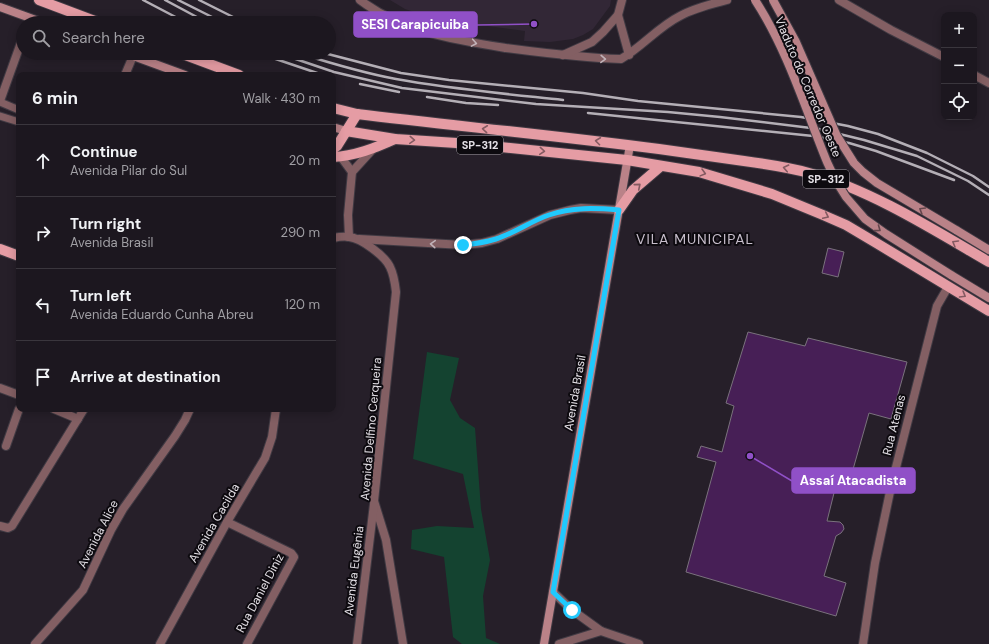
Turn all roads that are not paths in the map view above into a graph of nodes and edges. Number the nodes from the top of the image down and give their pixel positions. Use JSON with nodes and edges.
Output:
{"nodes":[{"id":1,"x":39,"y":0,"type":"edge"},
{"id":2,"x":360,"y":0,"type":"edge"},
{"id":3,"x":622,"y":0,"type":"edge"},
{"id":4,"x":727,"y":0,"type":"edge"},
{"id":5,"x":755,"y":0,"type":"edge"},
{"id":6,"x":773,"y":0,"type":"edge"},
{"id":7,"x":839,"y":0,"type":"edge"},
{"id":8,"x":0,"y":7,"type":"edge"},
{"id":9,"x":618,"y":15,"type":"junction"},
{"id":10,"x":20,"y":16,"type":"edge"},
{"id":11,"x":81,"y":16,"type":"edge"},
{"id":12,"x":629,"y":55,"type":"junction"},
{"id":13,"x":941,"y":55,"type":"edge"},
{"id":14,"x":560,"y":56,"type":"junction"},
{"id":15,"x":16,"y":57,"type":"edge"},
{"id":16,"x":131,"y":60,"type":"edge"},
{"id":17,"x":144,"y":60,"type":"edge"},
{"id":18,"x":199,"y":60,"type":"edge"},
{"id":19,"x":126,"y":72,"type":"edge"},
{"id":20,"x":177,"y":72,"type":"edge"},
{"id":21,"x":231,"y":72,"type":"edge"},
{"id":22,"x":977,"y":77,"type":"edge"},
{"id":23,"x":989,"y":83,"type":"edge"},
{"id":24,"x":0,"y":102,"type":"edge"},
{"id":25,"x":16,"y":109,"type":"edge"},
{"id":26,"x":336,"y":109,"type":"edge"},
{"id":27,"x":357,"y":114,"type":"junction"},
{"id":28,"x":0,"y":116,"type":"edge"},
{"id":29,"x":16,"y":121,"type":"edge"},
{"id":30,"x":336,"y":128,"type":"edge"},
{"id":31,"x":346,"y":131,"type":"junction"},
{"id":32,"x":395,"y":139,"type":"junction"},
{"id":33,"x":336,"y":145,"type":"edge"},
{"id":34,"x":630,"y":145,"type":"junction"},
{"id":35,"x":373,"y":149,"type":"junction"},
{"id":36,"x":337,"y":157,"type":"edge"},
{"id":37,"x":627,"y":160,"type":"junction"},
{"id":38,"x":661,"y":166,"type":"junction"},
{"id":39,"x":352,"y":172,"type":"junction"},
{"id":40,"x":619,"y":210,"type":"junction"},
{"id":41,"x":336,"y":238,"type":"edge"},
{"id":42,"x":354,"y":238,"type":"junction"},
{"id":43,"x":0,"y":249,"type":"edge"},
{"id":44,"x":989,"y":250,"type":"edge"},
{"id":45,"x":16,"y":255,"type":"edge"},
{"id":46,"x":989,"y":262,"type":"edge"},
{"id":47,"x":948,"y":287,"type":"junction"},
{"id":48,"x":989,"y":298,"type":"edge"},
{"id":49,"x":989,"y":311,"type":"edge"},
{"id":50,"x":0,"y":388,"type":"edge"},
{"id":51,"x":16,"y":394,"type":"edge"},
{"id":52,"x":18,"y":412,"type":"edge"},
{"id":53,"x":61,"y":412,"type":"edge"},
{"id":54,"x":82,"y":412,"type":"edge"},
{"id":55,"x":189,"y":412,"type":"edge"},
{"id":56,"x":276,"y":412,"type":"edge"},
{"id":57,"x":78,"y":419,"type":"junction"},
{"id":58,"x":6,"y":446,"type":"dead end"},
{"id":59,"x":374,"y":501,"type":"junction"},
{"id":60,"x":227,"y":522,"type":"junction"},
{"id":61,"x":4,"y":527,"type":"edge"},
{"id":62,"x":553,"y":592,"type":"junction"},
{"id":63,"x":601,"y":631,"type":"junction"},
{"id":64,"x":626,"y":642,"type":"edge"},
{"id":65,"x":34,"y":644,"type":"edge"},
{"id":66,"x":160,"y":644,"type":"edge"},
{"id":67,"x":247,"y":644,"type":"edge"},
{"id":68,"x":357,"y":644,"type":"edge"},
{"id":69,"x":403,"y":644,"type":"edge"},
{"id":70,"x":544,"y":644,"type":"edge"},
{"id":71,"x":560,"y":644,"type":"edge"},
{"id":72,"x":639,"y":644,"type":"edge"},
{"id":73,"x":863,"y":644,"type":"edge"}],
"edges":[{"from":1,"to":11,"type":"main road"},
{"from":2,"to":14,"type":"street","one_way":true},
{"from":3,"to":9,"type":"street"},
{"from":4,"to":12,"type":"street"},
{"from":5,"to":48,"type":"main road","name":"Viaduto do Corredor Oeste","one_way":true,"bridge":true},
{"from":44,"to":6,"type":"main road","name":"Viaduto do Corredor Oeste","one_way":true,"bridge":true},
{"from":7,"to":13,"type":"street"},
{"from":8,"to":10,"type":"main road"},
{"from":9,"to":12,"type":"street"},
{"from":9,"to":14,"type":"street"},
{"from":14,"to":12,"type":"street","one_way":true},
{"from":15,"to":24,"type":"street"},
{"from":16,"to":19,"type":"street"},
{"from":17,"to":20,"type":"main road"},
{"from":18,"to":21,"type":"main road"},
{"from":22,"to":23,"type":"street"},
{"from":24,"to":25,"type":"street"},
{"from":26,"to":27,"type":"main road","number":"SP-312"},
{"from":27,"to":31,"type":"main road"},
{"from":34,"to":27,"type":"main road","number":"SP-312","one_way":true},
{"from":28,"to":29,"type":"street"},
{"from":30,"to":31,"type":"main road","number":"SP-312"},
{"from":31,"to":32,"type":"main road","number":"SP-312"},
{"from":31,"to":33,"type":"main road"},
{"from":32,"to":35,"type":"main road"},
{"from":32,"to":37,"type":"main road","number":"SP-312","one_way":true},
{"from":34,"to":37,"type":"main road","name":"Avenida Brasil"},
{"from":46,"to":34,"type":"main road","number":"SP-312","one_way":true},
{"from":35,"to":36,"type":"main road"},
{"from":35,"to":39,"type":"street"},
{"from":36,"to":39,"type":"street"},
{"from":37,"to":38,"type":"main road","number":"SP-312"},
{"from":37,"to":40,"type":"main road","name":"Avenida Brasil"},
{"from":40,"to":38,"type":"main road","one_way":true},
{"from":38,"to":47,"type":"main road","number":"SP-312","one_way":true},
{"from":39,"to":42,"type":"street"},
{"from":40,"to":42,"type":"street","one_way":true},
{"from":40,"to":62,"type":"main road","name":"Avenida Brasil"},
{"from":41,"to":42,"type":"street"},
{"from":42,"to":59,"type":"street","name":"Avenida Delfino Cerqueira"},
{"from":43,"to":45,"type":"main road"},
{"from":47,"to":49,"type":"main road","number":"SP-312","one_way":true},
{"from":47,"to":73,"type":"street","name":"Rua Atenas"},
{"from":50,"to":51,"type":"street"},
{"from":52,"to":58,"type":"street"},
{"from":53,"to":57,"type":"street"},
{"from":54,"to":57,"type":"street"},
{"from":55,"to":65,"type":"street","name":"Avenida Alice"},
{"from":56,"to":60,"type":"street","name":"Avenida Cacilda"},
{"from":57,"to":61,"type":"street"},
{"from":59,"to":68,"type":"street","name":"Avenida Eugênia"},
{"from":59,"to":69,"type":"street","name":"Avenida Delfino Cerqueira"},
{"from":60,"to":66,"type":"street","name":"Avenida Cacilda"},
{"from":60,"to":67,"type":"street","name":"Rua Daniel Diniz"},
{"from":62,"to":63,"type":"street"},
{"from":62,"to":70,"type":"main road","name":"Avenida Brasil"},
{"from":63,"to":64,"type":"street"},
{"from":63,"to":71,"type":"street"},
{"from":64,"to":72,"type":"street"}]}
